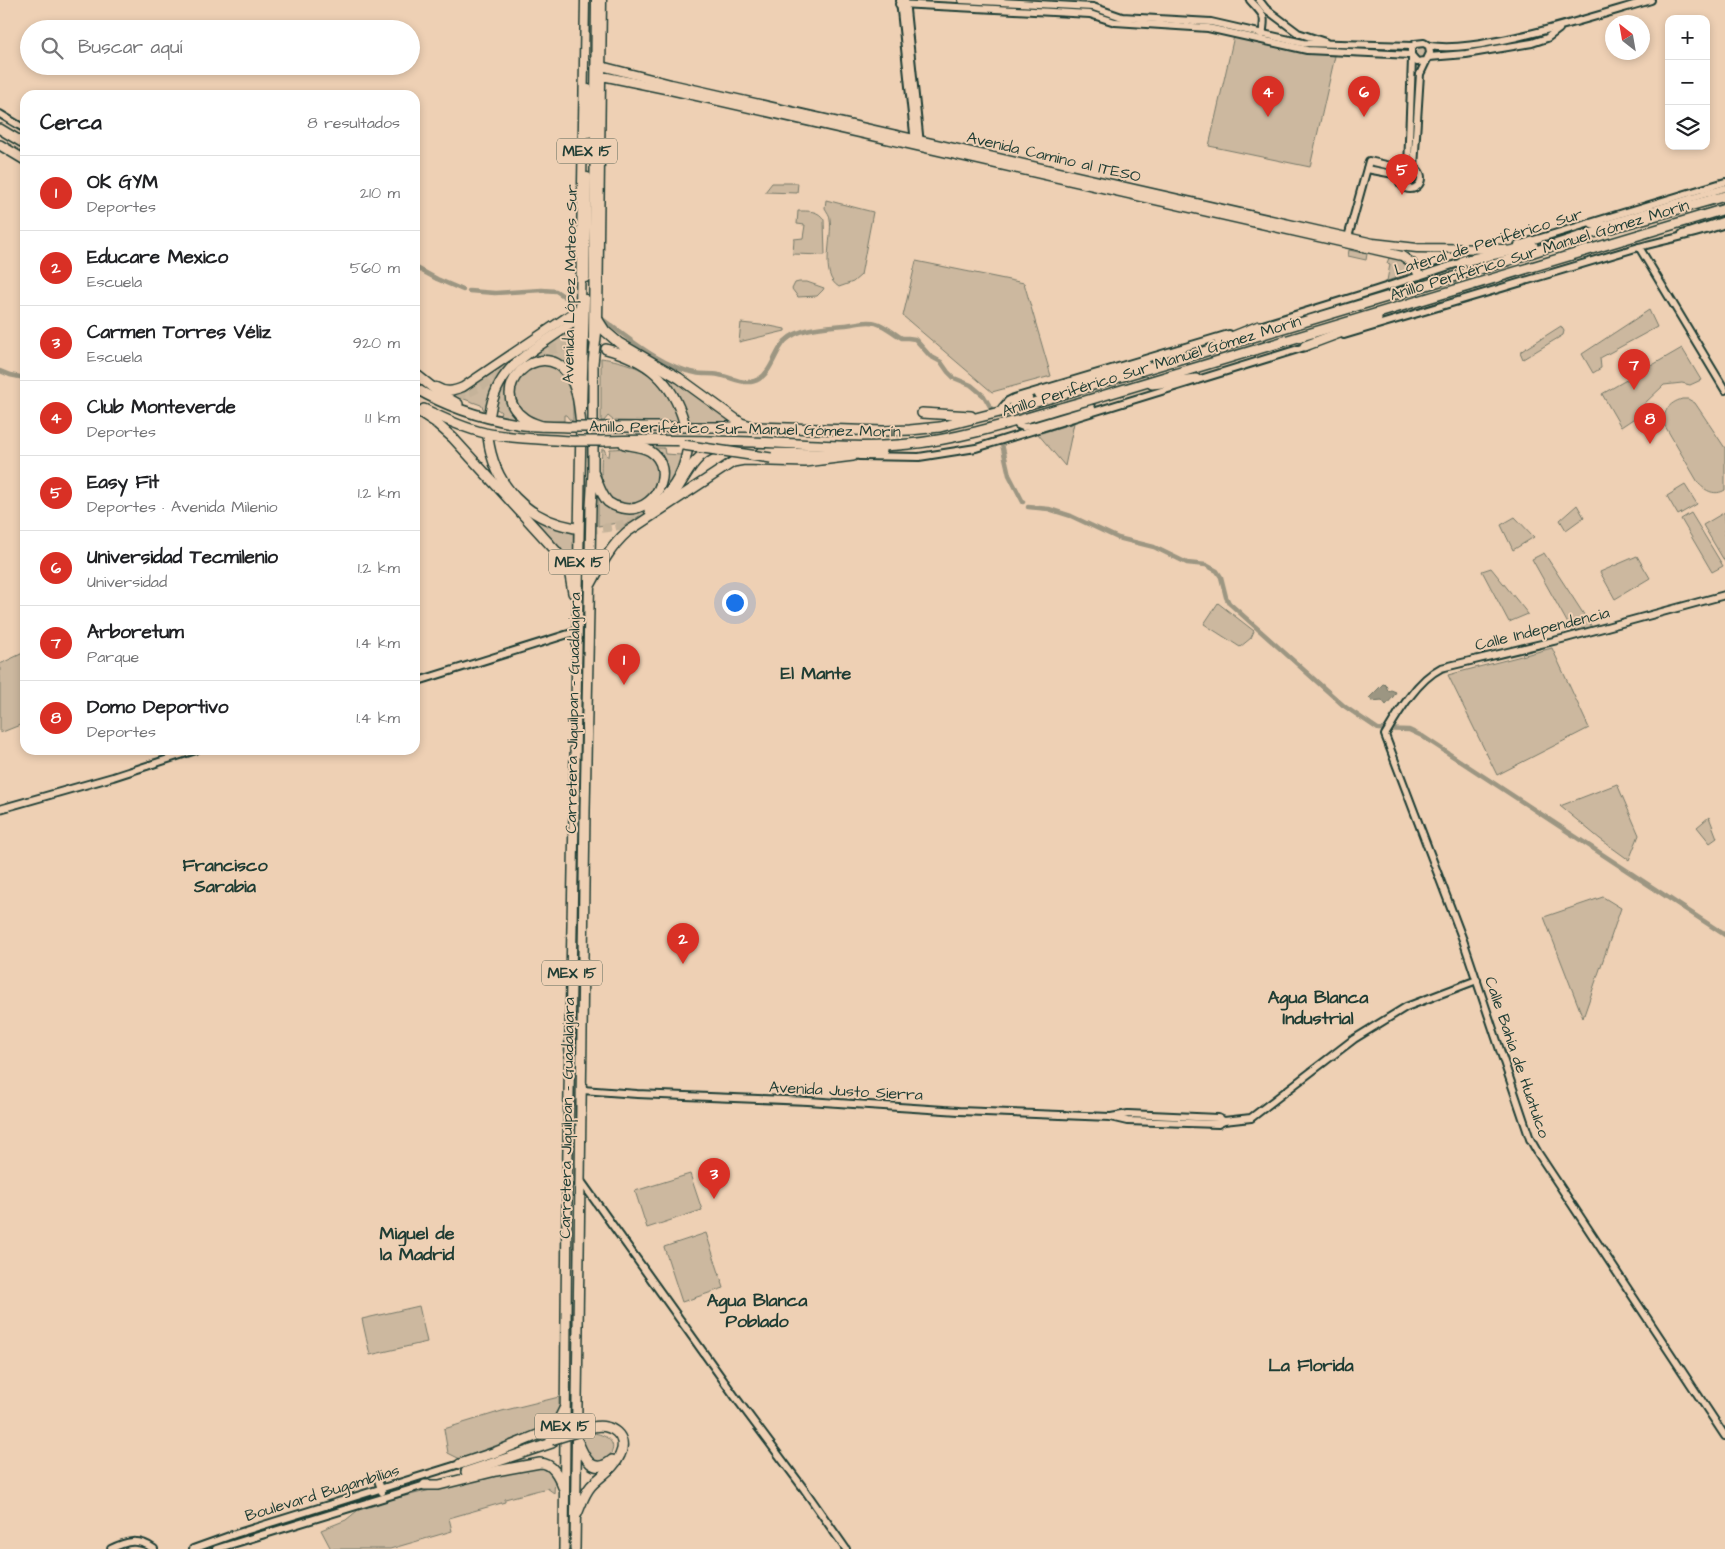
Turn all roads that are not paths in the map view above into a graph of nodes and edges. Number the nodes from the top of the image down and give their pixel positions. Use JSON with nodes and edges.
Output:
{"nodes":[{"id":1,"x":585,"y":0,"type":"edge"},
{"id":2,"x":590,"y":0,"type":"edge"},
{"id":3,"x":596,"y":0,"type":"edge"},
{"id":4,"x":602,"y":0,"type":"edge"},
{"id":5,"x":962,"y":0,"type":"edge"},
{"id":6,"x":1250,"y":0,"type":"edge"},
{"id":7,"x":1259,"y":0,"type":"edge"},
{"id":8,"x":1651,"y":0,"type":"edge"},
{"id":9,"x":902,"y":2,"type":"edge"},
{"id":10,"x":1562,"y":26,"type":"junction"},
{"id":11,"x":1262,"y":36,"type":"junction"},
{"id":12,"x":1333,"y":44,"type":"junction"},
{"id":13,"x":1413,"y":46,"type":"junction"},
{"id":14,"x":1428,"y":46,"type":"junction"},
{"id":15,"x":1412,"y":57,"type":"junction"},
{"id":16,"x":1427,"y":59,"type":"junction"},
{"id":17,"x":589,"y":61,"type":"junction"},
{"id":18,"x":601,"y":66,"type":"junction"},
{"id":19,"x":600,"y":77,"type":"junction"},
{"id":20,"x":584,"y":88,"type":"junction"},
{"id":21,"x":0,"y":114,"type":"edge"},
{"id":22,"x":20,"y":126,"type":"edge"},
{"id":23,"x":0,"y":129,"type":"edge"},
{"id":24,"x":20,"y":140,"type":"edge"},
{"id":25,"x":918,"y":143,"type":"junction"},
{"id":26,"x":0,"y":145,"type":"edge"},
{"id":27,"x":20,"y":157,"type":"edge"},
{"id":28,"x":1409,"y":168,"type":"junction"},
{"id":29,"x":1367,"y":169,"type":"junction"},
{"id":30,"x":1399,"y":175,"type":"junction"},
{"id":31,"x":1725,"y":182,"type":"edge"},
{"id":32,"x":1725,"y":188,"type":"edge"},
{"id":33,"x":1725,"y":196,"type":"edge"},
{"id":34,"x":1725,"y":209,"type":"edge"},
{"id":35,"x":1725,"y":220,"type":"edge"},
{"id":36,"x":1725,"y":224,"type":"edge"},
{"id":37,"x":1583,"y":226,"type":"junction"},
{"id":38,"x":1579,"y":236,"type":"junction"},
{"id":39,"x":1677,"y":237,"type":"junction"},
{"id":40,"x":1347,"y":240,"type":"junction"},
{"id":41,"x":1639,"y":247,"type":"junction"},
{"id":42,"x":1504,"y":249,"type":"junction"},
{"id":43,"x":1463,"y":261,"type":"junction"},
{"id":44,"x":1419,"y":275,"type":"junction"},
{"id":45,"x":1443,"y":294,"type":"junction"},
{"id":46,"x":587,"y":310,"type":"junction"},
{"id":47,"x":1259,"y":326,"type":"junction"},
{"id":48,"x":1305,"y":346,"type":"junction"},
{"id":49,"x":606,"y":349,"type":"tunnel mouth"},
{"id":50,"x":1175,"y":350,"type":"junction"},
{"id":51,"x":1162,"y":364,"type":"junction"},
{"id":52,"x":420,"y":377,"type":"edge"},
{"id":53,"x":420,"y":378,"type":"edge"},
{"id":54,"x":1196,"y":379,"type":"junction"},
{"id":55,"x":1130,"y":387,"type":"junction"},
{"id":56,"x":1725,"y":390,"type":"edge"},
{"id":57,"x":420,"y":391,"type":"tunnel mouth"},
{"id":58,"x":577,"y":394,"type":"junction"},
{"id":59,"x":1127,"y":402,"type":"junction"},
{"id":60,"x":1014,"y":404,"type":"dead end"},
{"id":61,"x":420,"y":406,"type":"edge"},
{"id":62,"x":1002,"y":408,"type":"dead end"},
{"id":63,"x":420,"y":412,"type":"edge"},
{"id":64,"x":490,"y":413,"type":"tunnel mouth"},
{"id":65,"x":922,"y":413,"type":"dead end"},
{"id":66,"x":475,"y":415,"type":"junction"},
{"id":67,"x":983,"y":416,"type":"junction"},
{"id":68,"x":684,"y":422,"type":"dead end"},
{"id":69,"x":581,"y":425,"type":"junction"},
{"id":70,"x":813,"y":425,"type":"dead end"},
{"id":71,"x":1018,"y":425,"type":"dead end"},
{"id":72,"x":542,"y":426,"type":"junction"},
{"id":73,"x":756,"y":427,"type":"junction"},
{"id":74,"x":1007,"y":427,"type":"dead end"},
{"id":75,"x":792,"y":429,"type":"junction"},
{"id":76,"x":488,"y":437,"type":"tunnel mouth"},
{"id":77,"x":1012,"y":437,"type":"junction"},
{"id":78,"x":631,"y":440,"type":"junction"},
{"id":79,"x":603,"y":441,"type":"junction"},
{"id":80,"x":685,"y":449,"type":"junction"},
{"id":81,"x":831,"y":450,"type":"junction"},
{"id":82,"x":853,"y":456,"type":"junction"},
{"id":83,"x":593,"y":472,"type":"junction"},
{"id":84,"x":687,"y":488,"type":"dead end"},
{"id":85,"x":591,"y":507,"type":"joint"},
{"id":86,"x":664,"y":507,"type":"junction"},
{"id":87,"x":580,"y":508,"type":"joint"},
{"id":88,"x":575,"y":528,"type":"tunnel mouth"},
{"id":89,"x":589,"y":586,"type":"junction"},
{"id":90,"x":1725,"y":595,"type":"edge"},
{"id":91,"x":577,"y":616,"type":"junction"},
{"id":92,"x":578,"y":631,"type":"junction"},
{"id":93,"x":420,"y":680,"type":"edge"},
{"id":94,"x":1385,"y":734,"type":"joint"},
{"id":95,"x":181,"y":755,"type":"edge"},
{"id":96,"x":0,"y":809,"type":"edge"},
{"id":97,"x":1477,"y":980,"type":"junction"},
{"id":98,"x":582,"y":1090,"type":"junction"},
{"id":99,"x":580,"y":1181,"type":"junction"},
{"id":100,"x":566,"y":1402,"type":"junction"},
{"id":101,"x":593,"y":1428,"type":"junction"},
{"id":102,"x":1725,"y":1436,"type":"edge"},
{"id":103,"x":576,"y":1437,"type":"junction"},
{"id":104,"x":552,"y":1442,"type":"junction"},
{"id":105,"x":460,"y":1464,"type":"junction"},
{"id":106,"x":399,"y":1483,"type":"junction"},
{"id":107,"x":426,"y":1485,"type":"junction"},
{"id":108,"x":564,"y":1488,"type":"junction"},
{"id":109,"x":382,"y":1489,"type":"junction"},
{"id":110,"x":365,"y":1503,"type":"junction"},
{"id":111,"x":575,"y":1519,"type":"junction"},
{"id":112,"x":112,"y":1549,"type":"edge"},
{"id":113,"x":154,"y":1549,"type":"edge"},
{"id":114,"x":193,"y":1549,"type":"edge"},
{"id":115,"x":216,"y":1549,"type":"edge"},
{"id":116,"x":564,"y":1549,"type":"edge"},
{"id":117,"x":575,"y":1549,"type":"edge"},
{"id":118,"x":846,"y":1549,"type":"edge"}],
"edges":[{"from":1,"to":20,"type":"main road"},
{"from":2,"to":17,"type":"main road","name":"Avenida López Mateos Sur","number":"MEX 15"},
{"from":3,"to":46,"type":"main road","name":"Avenida López Mateos Sur","number":"MEX 15"},
{"from":4,"to":18,"type":"main road"},
{"from":5,"to":11,"type":"street"},
{"from":6,"to":11,"type":"street"},
{"from":7,"to":12,"type":"street"},
{"from":8,"to":10,"type":"street"},
{"from":9,"to":11,"type":"street"},
{"from":9,"to":25,"type":"street"},
{"from":10,"to":14,"type":"street"},
{"from":10,"to":16,"type":"street"},
{"from":11,"to":12,"type":"street"},
{"from":11,"to":15,"type":"street"},
{"from":12,"to":13,"type":"street"},
{"from":13,"to":14,"type":"street"},
{"from":13,"to":15,"type":"street"},
{"from":14,"to":16,"type":"street"},
{"from":15,"to":16,"type":"street"},
{"from":15,"to":28,"type":"street"},
{"from":16,"to":28,"type":"street"},
{"from":17,"to":20,"type":"main road"},
{"from":17,"to":46,"type":"main road","name":"Avenida López Mateos Sur","number":"MEX 15"},
{"from":18,"to":19,"type":"main road"},
{"from":18,"to":25,"type":"main road","name":"Avenida Camino al ITESO"},
{"from":19,"to":25,"type":"main road","name":"Avenida Camino al ITESO"},
{"from":19,"to":46,"type":"main road"},
{"from":20,"to":46,"type":"main road"},
{"from":21,"to":22,"type":"street"},
{"from":23,"to":24,"type":"highway"},
{"from":25,"to":40,"type":"main road","name":"Avenida Camino al ITESO"},
{"from":26,"to":27,"type":"highway"},
{"from":28,"to":29,"type":"street"},
{"from":28,"to":30,"type":"street"},
{"from":28,"to":30,"type":"street"},
{"from":29,"to":30,"type":"street"},
{"from":29,"to":40,"type":"street"},
{"from":31,"to":37,"type":"street","name":"Lateral de Periférico Sur"},
{"from":32,"to":37,"type":"street"},
{"from":33,"to":38,"type":"highway","name":"Anillo Periférico Sur Manuel Gómez Morín"},
{"from":34,"to":45,"type":"highway","name":"Anillo Periférico Sur Manuel Gómez Morín"},
{"from":35,"to":39,"type":"street"},
{"from":36,"to":39,"type":"street"},
{"from":37,"to":42,"type":"street","name":"Lateral de Periférico Sur"},
{"from":38,"to":43,"type":"highway"},
{"from":38,"to":51,"type":"highway","name":"Anillo Periférico Sur Manuel Gómez Morín"},
{"from":39,"to":41,"type":"street"},
{"from":40,"to":42,"type":"main road","name":"Avenida Camino al ITESO"},
{"from":40,"to":44,"type":"main road","name":"Avenida Camino al ITESO"},
{"from":41,"to":48,"type":"street"},
{"from":41,"to":56,"type":"street"},
{"from":42,"to":43,"type":"street","name":"Lateral de Periférico Sur"},
{"from":43,"to":44,"type":"street","name":"Lateral de Periférico Sur"},
{"from":44,"to":47,"type":"street","name":"Lateral de Periférico Sur"},
{"from":45,"to":48,"type":"highway"},
{"from":45,"to":55,"type":"highway","name":"Anillo Periférico Sur Manuel Gómez Morín"},
{"from":46,"to":52,"type":"main road"},
{"from":46,"to":58,"type":"highway"},
{"from":46,"to":64,"type":"highway"},
{"from":46,"to":69,"type":"main road","name":"Avenida López Mateos Sur","number":"MEX 15"},
{"from":46,"to":73,"type":"highway"},
{"from":46,"to":83,"type":"highway","name":"Avenida López Mateos Sur","number":"MEX 15"},
{"from":47,"to":50,"type":"street","name":"Lateral de Periférico Sur"},
{"from":47,"to":51,"type":"highway"},
{"from":48,"to":54,"type":"street"},
{"from":49,"to":68,"type":"highway"},
{"from":50,"to":60,"type":"street"},
{"from":50,"to":62,"type":"street"},
{"from":51,"to":67,"type":"highway","name":"Anillo Periférico Sur Manuel Gómez Morín"},
{"from":53,"to":66,"type":"highway"},
{"from":54,"to":55,"type":"highway"},
{"from":54,"to":59,"type":"street"},
{"from":55,"to":81,"type":"highway","name":"Anillo Periférico Sur Manuel Gómez Morín"},
{"from":57,"to":66,"type":"highway"},
{"from":58,"to":69,"type":"highway"},
{"from":58,"to":72,"type":"highway"},
{"from":59,"to":71,"type":"street"},
{"from":59,"to":77,"type":"street"},
{"from":61,"to":79,"type":"highway","name":"Anillo Periférico Sur Manuel Gómez Morín","bridge":true},
{"from":63,"to":91,"type":"highway"},
{"from":65,"to":67,"type":"highway"},
{"from":66,"to":72,"type":"highway","name":"Anillo Periférico Sur Manuel Gómez Morín"},
{"from":67,"to":75,"type":"highway","name":"Anillo Periférico Sur Manuel Gómez Morín"},
{"from":69,"to":87,"type":"highway","name":"Avenida López Mateos Sur","number":"MEX 15"},
{"from":70,"to":75,"type":"highway"},
{"from":72,"to":73,"type":"highway","name":"Anillo Periférico Sur Manuel Gómez Morín","bridge":true},
{"from":73,"to":75,"type":"highway","name":"Anillo Periférico Sur Manuel Gómez Morín"},
{"from":74,"to":77,"type":"street"},
{"from":76,"to":88,"type":"highway"},
{"from":77,"to":82,"type":"street"},
{"from":78,"to":79,"type":"highway","name":"Anillo Periférico Sur Manuel Gómez Morín"},
{"from":78,"to":80,"type":"highway"},
{"from":78,"to":81,"type":"highway","name":"Anillo Periférico Sur Manuel Gómez Morín"},
{"from":79,"to":83,"type":"highway"},
{"from":80,"to":82,"type":"highway","bridge":true},
{"from":80,"to":89,"type":"highway"},
{"from":81,"to":82,"type":"highway"},
{"from":81,"to":84,"type":"highway"},
{"from":81,"to":86,"type":"highway"},
{"from":82,"to":86,"type":"highway"},
{"from":83,"to":85,"type":"highway","name":"Avenida López Mateos Sur","number":"MEX 15"},
{"from":85,"to":89,"type":"highway","name":"Carretera Jiquilpan - Guadalajara","number":"MEX 15"},
{"from":86,"to":89,"type":"highway"},
{"from":87,"to":91,"type":"highway","name":"Carretera Jiquilpan - Guadalajara","number":"MEX 15"},
{"from":89,"to":98,"type":"highway","name":"Carretera Jiquilpan - Guadalajara","number":"MEX 15"},
{"from":90,"to":94,"type":"street","name":"Calle Independencia"},
{"from":91,"to":92,"type":"highway","name":"Carretera Jiquilpan - Guadalajara","number":"MEX 15"},
{"from":92,"to":93,"type":"street"},
{"from":92,"to":100,"type":"highway","name":"Carretera Jiquilpan - Guadalajara","number":"MEX 15"},
{"from":94,"to":97,"type":"street","name":"Calle Bahía de Huatulco"},
{"from":95,"to":96,"type":"street"},
{"from":97,"to":98,"type":"street","name":"Avenida Justo Sierra"},
{"from":97,"to":102,"type":"street","name":"Calle Bahía de Huatulco"},
{"from":98,"to":99,"type":"highway","name":"Carretera Jiquilpan - Guadalajara","number":"MEX 15"},
{"from":99,"to":103,"type":"highway","name":"Carretera Jiquilpan - Guadalajara","number":"MEX 15"},
{"from":99,"to":118,"type":"street"},
{"from":100,"to":105,"type":"highway"},
{"from":100,"to":108,"type":"highway","name":"Carretera Jiquilpan - Guadalajara","number":"MEX 15"},
{"from":101,"to":103,"type":"highway"},
{"from":101,"to":104,"type":"highway","bridge":true},
{"from":101,"to":111,"type":"highway"},
{"from":103,"to":111,"type":"highway","name":"Carretera Jiquilpan - Guadalajara","number":"MEX 15"},
{"from":104,"to":105,"type":"highway"},
{"from":104,"to":107,"type":"highway"},
{"from":105,"to":106,"type":"street","name":"Boulevard Bugambilias"},
{"from":106,"to":109,"type":"street","name":"Boulevard Bugambilias"},
{"from":106,"to":109,"type":"street"},
{"from":107,"to":108,"type":"highway"},
{"from":107,"to":110,"type":"street","name":"Boulevard Bugambilias"},
{"from":108,"to":116,"type":"highway","name":"Carretera Jiquilpan - Guadalajara","number":"MEX 15"},
{"from":109,"to":110,"type":"street"},
{"from":109,"to":114,"type":"street","name":"Boulevard Bugambilias"},
{"from":110,"to":115,"type":"street","name":"Boulevard Bugambilias"},
{"from":111,"to":117,"type":"highway","name":"Carretera Jiquilpan - Guadalajara","number":"MEX 15"},
{"from":112,"to":113,"type":"street"}]}
